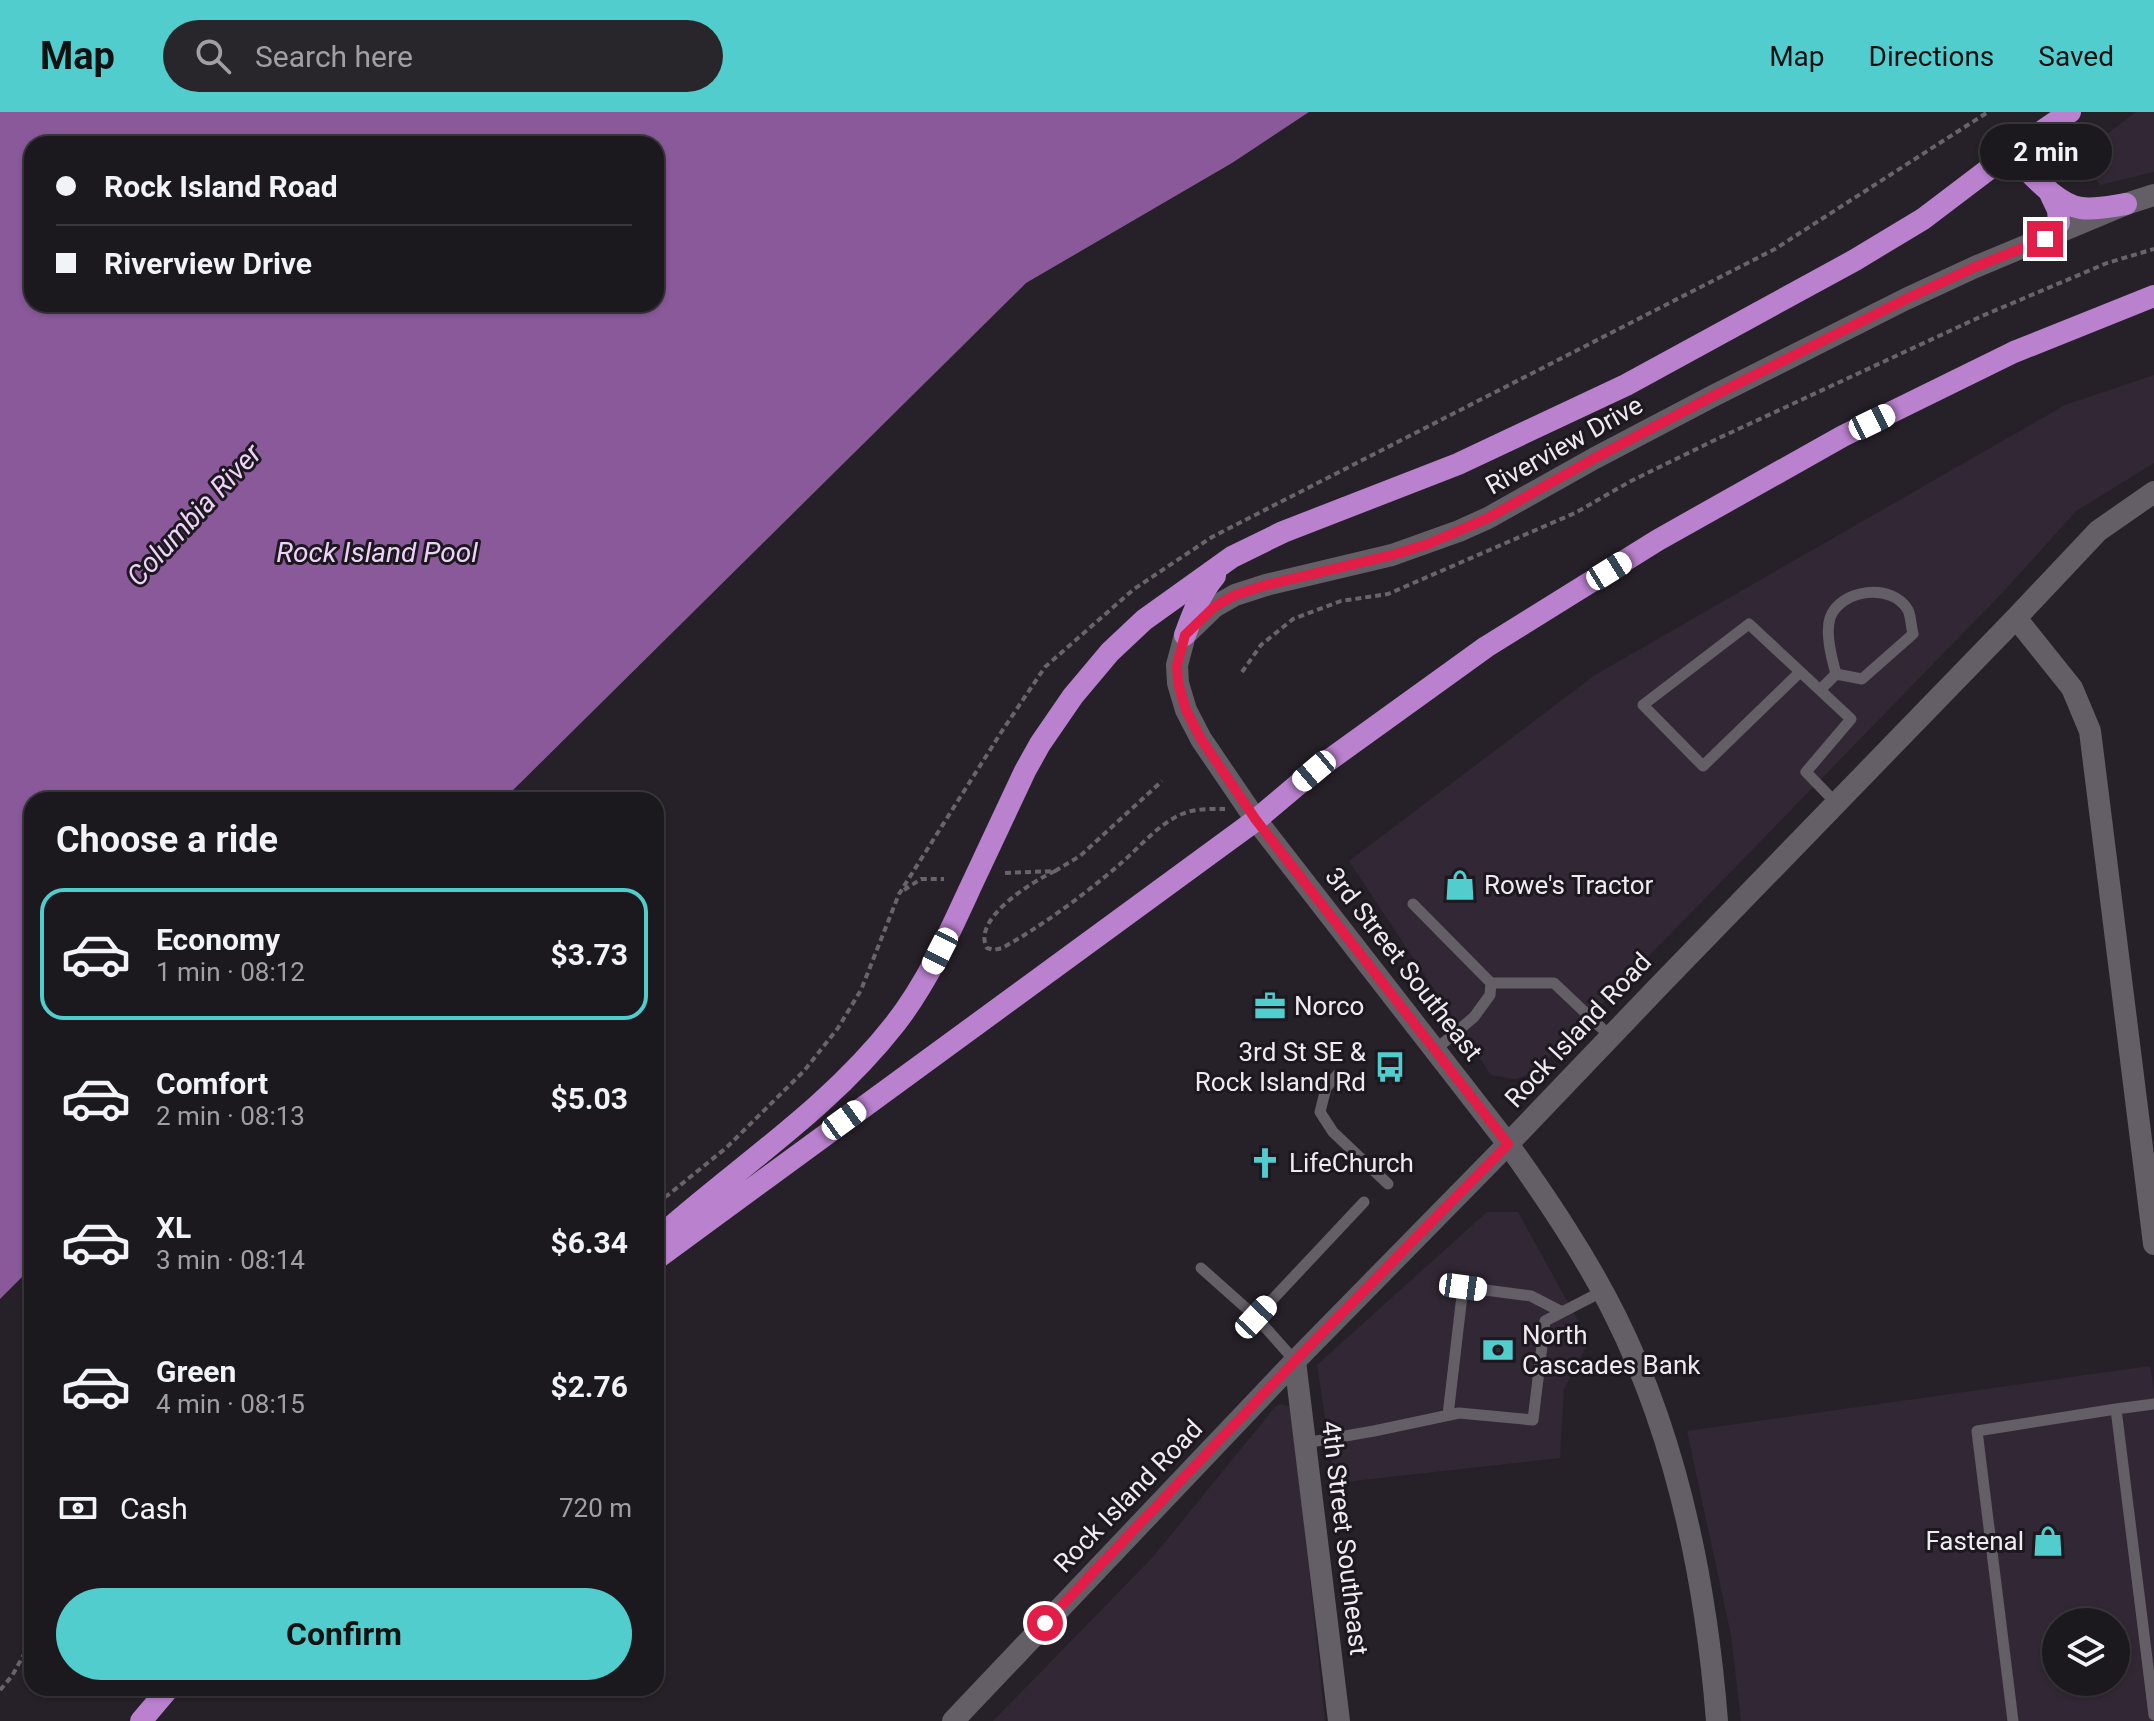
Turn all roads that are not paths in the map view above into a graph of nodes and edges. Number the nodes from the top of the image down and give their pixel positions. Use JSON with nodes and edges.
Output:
{"nodes":[{"id":1,"x":2070,"y":112,"type":"edge"},
{"id":2,"x":2010,"y":153,"type":"junction"},
{"id":3,"x":2049,"y":190,"type":"junction"},
{"id":4,"x":2154,"y":195,"type":"edge"},
{"id":5,"x":2126,"y":204,"type":"junction"},
{"id":6,"x":2045,"y":239,"type":"junction"},
{"id":7,"x":2154,"y":296,"type":"edge"},
{"id":8,"x":2154,"y":492,"type":"edge"},
{"id":9,"x":1232,"y":557,"type":"junction"},
{"id":10,"x":2016,"y":618,"type":"junction"},
{"id":11,"x":1185,"y":635,"type":"junction"},
{"id":12,"x":1800,"y":672,"type":"junction"},
{"id":13,"x":1836,"y":674,"type":"junction"},
{"id":14,"x":1820,"y":690,"type":"junction"},
{"id":15,"x":1836,"y":803,"type":"junction"},
{"id":16,"x":1256,"y":820,"type":"junction"},
{"id":17,"x":1413,"y":904,"type":"dead end"},
{"id":18,"x":1491,"y":983,"type":"junction"},
{"id":19,"x":1611,"y":1037,"type":"junction"},
{"id":20,"x":1435,"y":1050,"type":"junction"},
{"id":21,"x":1337,"y":1075,"type":"dead end"},
{"id":22,"x":1508,"y":1144,"type":"junction"},
{"id":23,"x":2148,"y":1144,"type":"edge"},
{"id":24,"x":1388,"y":1184,"type":"dead end"},
{"id":25,"x":1364,"y":1202,"type":"dead end"},
{"id":26,"x":664,"y":1233,"type":"edge"},
{"id":27,"x":2154,"y":1244,"type":"edge"},
{"id":28,"x":664,"y":1253,"type":"edge"},
{"id":29,"x":1201,"y":1268,"type":"dead end"},
{"id":30,"x":1603,"y":1291,"type":"junction"},
{"id":31,"x":1562,"y":1312,"type":"junction"},
{"id":32,"x":1256,"y":1317,"type":"junction"},
{"id":33,"x":1295,"y":1361,"type":"junction"},
{"id":34,"x":2154,"y":1404,"type":"edge"},
{"id":35,"x":2116,"y":1409,"type":"junction"},
{"id":36,"x":1448,"y":1415,"type":"junction"},
{"id":37,"x":1305,"y":1443,"type":"junction"},
{"id":38,"x":162,"y":1696,"type":"edge"},
{"id":39,"x":2154,"y":1715,"type":"edge"},
{"id":40,"x":962,"y":1718,"type":"edge"},
{"id":41,"x":141,"y":1721,"type":"edge"},
{"id":42,"x":1339,"y":1721,"type":"edge"},
{"id":43,"x":1717,"y":1721,"type":"edge"},
{"id":44,"x":2013,"y":1721,"type":"edge"}],
"edges":[{"from":1,"to":2,"type":"highway"},
{"from":2,"to":3,"type":"highway"},
{"from":2,"to":9,"type":"highway"},
{"from":3,"to":5,"type":"highway"},
{"from":3,"to":6,"type":"highway"},
{"from":4,"to":5,"type":"street","name":"Riverview Drive"},
{"from":5,"to":6,"type":"street","name":"Riverview Drive"},
{"from":6,"to":11,"type":"street","name":"Riverview Drive"},
{"from":7,"to":16,"type":"highway"},
{"from":8,"to":10,"type":"street","name":"Rock Island Road"},
{"from":9,"to":11,"type":"highway"},
{"from":9,"to":26,"type":"highway"},
{"from":10,"to":15,"type":"street","name":"Rock Island Road"},
{"from":10,"to":23,"type":"street"},
{"from":11,"to":16,"type":"street"},
{"from":12,"to":12,"type":"lane"},
{"from":12,"to":14,"type":"lane"},
{"from":13,"to":13,"type":"lane"},
{"from":13,"to":14,"type":"lane"},
{"from":14,"to":15,"type":"lane"},
{"from":15,"to":19,"type":"street","name":"Rock Island Road"},
{"from":16,"to":20,"type":"street","name":"3rd Street Southeast"},
{"from":16,"to":28,"type":"highway"},
{"from":17,"to":18,"type":"lane"},
{"from":18,"to":19,"type":"lane"},
{"from":18,"to":20,"type":"lane"},
{"from":19,"to":22,"type":"street","name":"Rock Island Road"},
{"from":20,"to":22,"type":"street","name":"3rd Street Southeast"},
{"from":21,"to":24,"type":"lane"},
{"from":22,"to":30,"type":"street","name":"3rd Street Southeast"},
{"from":22,"to":33,"type":"street","name":"Rock Island Road"},
{"from":23,"to":27,"type":"street"},
{"from":25,"to":32,"type":"lane"},
{"from":29,"to":32,"type":"lane"},
{"from":30,"to":31,"type":"lane"},
{"from":30,"to":43,"type":"street","name":"3rd Street Southeast"},
{"from":31,"to":36,"type":"lane"},
{"from":31,"to":36,"type":"lane"},
{"from":32,"to":33,"type":"lane"},
{"from":33,"to":37,"type":"street","name":"4th Street Southeast"},
{"from":33,"to":40,"type":"street","name":"Rock Island Road"},
{"from":34,"to":35,"type":"lane"},
{"from":35,"to":39,"type":"lane"},
{"from":35,"to":44,"type":"lane"},
{"from":36,"to":37,"type":"lane"},
{"from":37,"to":42,"type":"street","name":"4th Street Southeast"},
{"from":38,"to":41,"type":"highway"}]}
